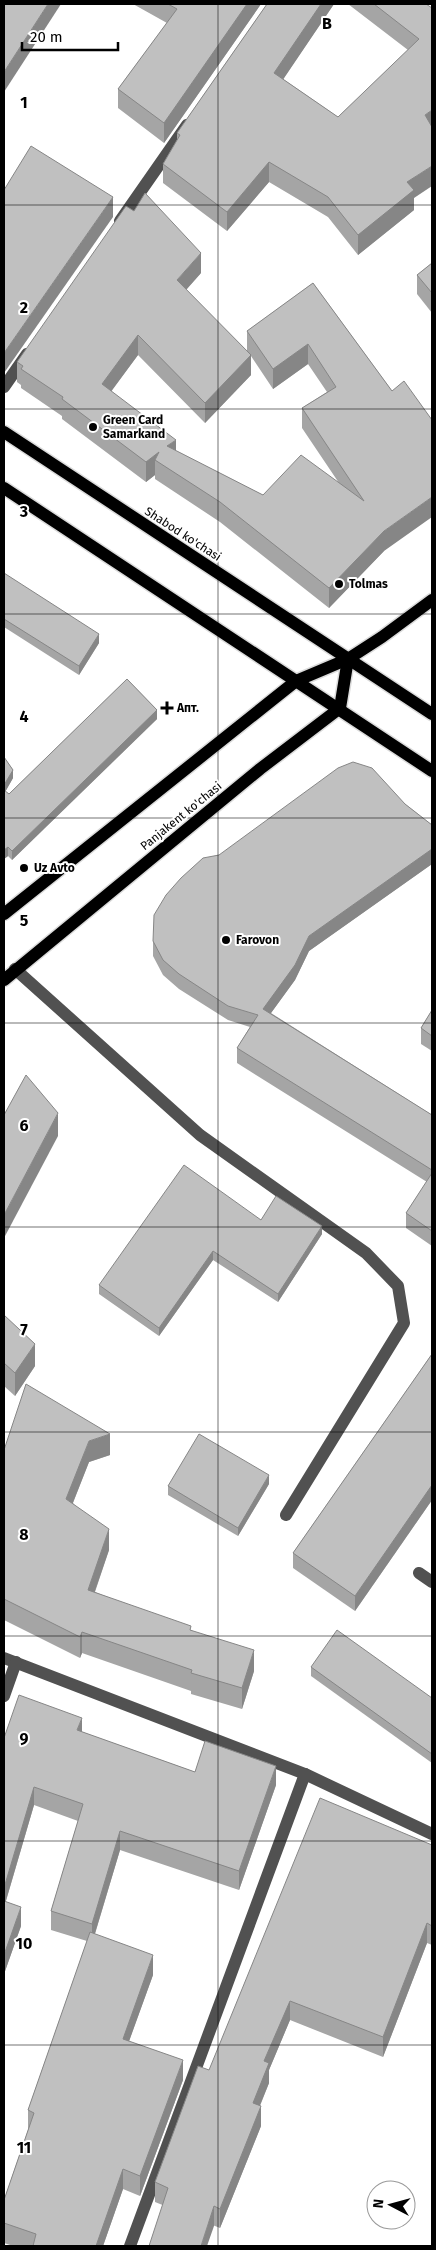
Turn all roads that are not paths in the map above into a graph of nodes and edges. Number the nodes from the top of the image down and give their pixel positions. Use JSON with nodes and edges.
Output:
{"nodes":[{"id":1,"x":191,"y":118,"type":"edge"},
{"id":2,"x":112,"y":232,"type":"edge"},
{"id":3,"x":32,"y":346,"type":"edge"},
{"id":4,"x":4,"y":387,"type":"edge"},
{"id":5,"x":4,"y":432,"type":"edge"},
{"id":6,"x":4,"y":488,"type":"edge"},
{"id":7,"x":432,"y":600,"type":"edge"},
{"id":8,"x":348,"y":659,"type":"junction"},
{"id":9,"x":296,"y":682,"type":"junction"},
{"id":10,"x":340,"y":708,"type":"junction"},
{"id":11,"x":432,"y":714,"type":"edge"},
{"id":12,"x":432,"y":771,"type":"edge"},
{"id":13,"x":4,"y":914,"type":"edge"},
{"id":14,"x":16,"y":969,"type":"junction"},
{"id":15,"x":4,"y":980,"type":"edge"},
{"id":16,"x":286,"y":1515,"type":"dead end"},
{"id":17,"x":419,"y":1573,"type":"dead end"},
{"id":18,"x":432,"y":1582,"type":"edge"},
{"id":19,"x":10,"y":1660,"type":"edge"},
{"id":20,"x":4,"y":1696,"type":"edge"},
{"id":21,"x":305,"y":1774,"type":"junction"},
{"id":22,"x":432,"y":1834,"type":"edge"},
{"id":23,"x":130,"y":2246,"type":"edge"}],
"edges":[{"from":1,"to":2,"type":"street"},
{"from":3,"to":4,"type":"street"},
{"from":5,"to":8,"type":"main road","name":"Shabod ko'chasi"},
{"from":6,"to":9,"type":"main road"},
{"from":7,"to":8,"type":"main road"},
{"from":8,"to":9,"type":"main road"},
{"from":8,"to":10,"type":"main road"},
{"from":8,"to":11,"type":"main road","name":"Shabod ko'chasi"},
{"from":9,"to":10,"type":"main road"},
{"from":9,"to":13,"type":"main road"},
{"from":10,"to":12,"type":"main road"},
{"from":10,"to":14,"type":"main road","name":"Panjakent ko'chasi"},
{"from":14,"to":15,"type":"main road","name":"Panjakent ko'chasi"},
{"from":14,"to":16,"type":"street"},
{"from":17,"to":18,"type":"street"},
{"from":19,"to":20,"type":"street"},
{"from":19,"to":21,"type":"street"},
{"from":21,"to":22,"type":"street"},
{"from":21,"to":23,"type":"street"}]}
